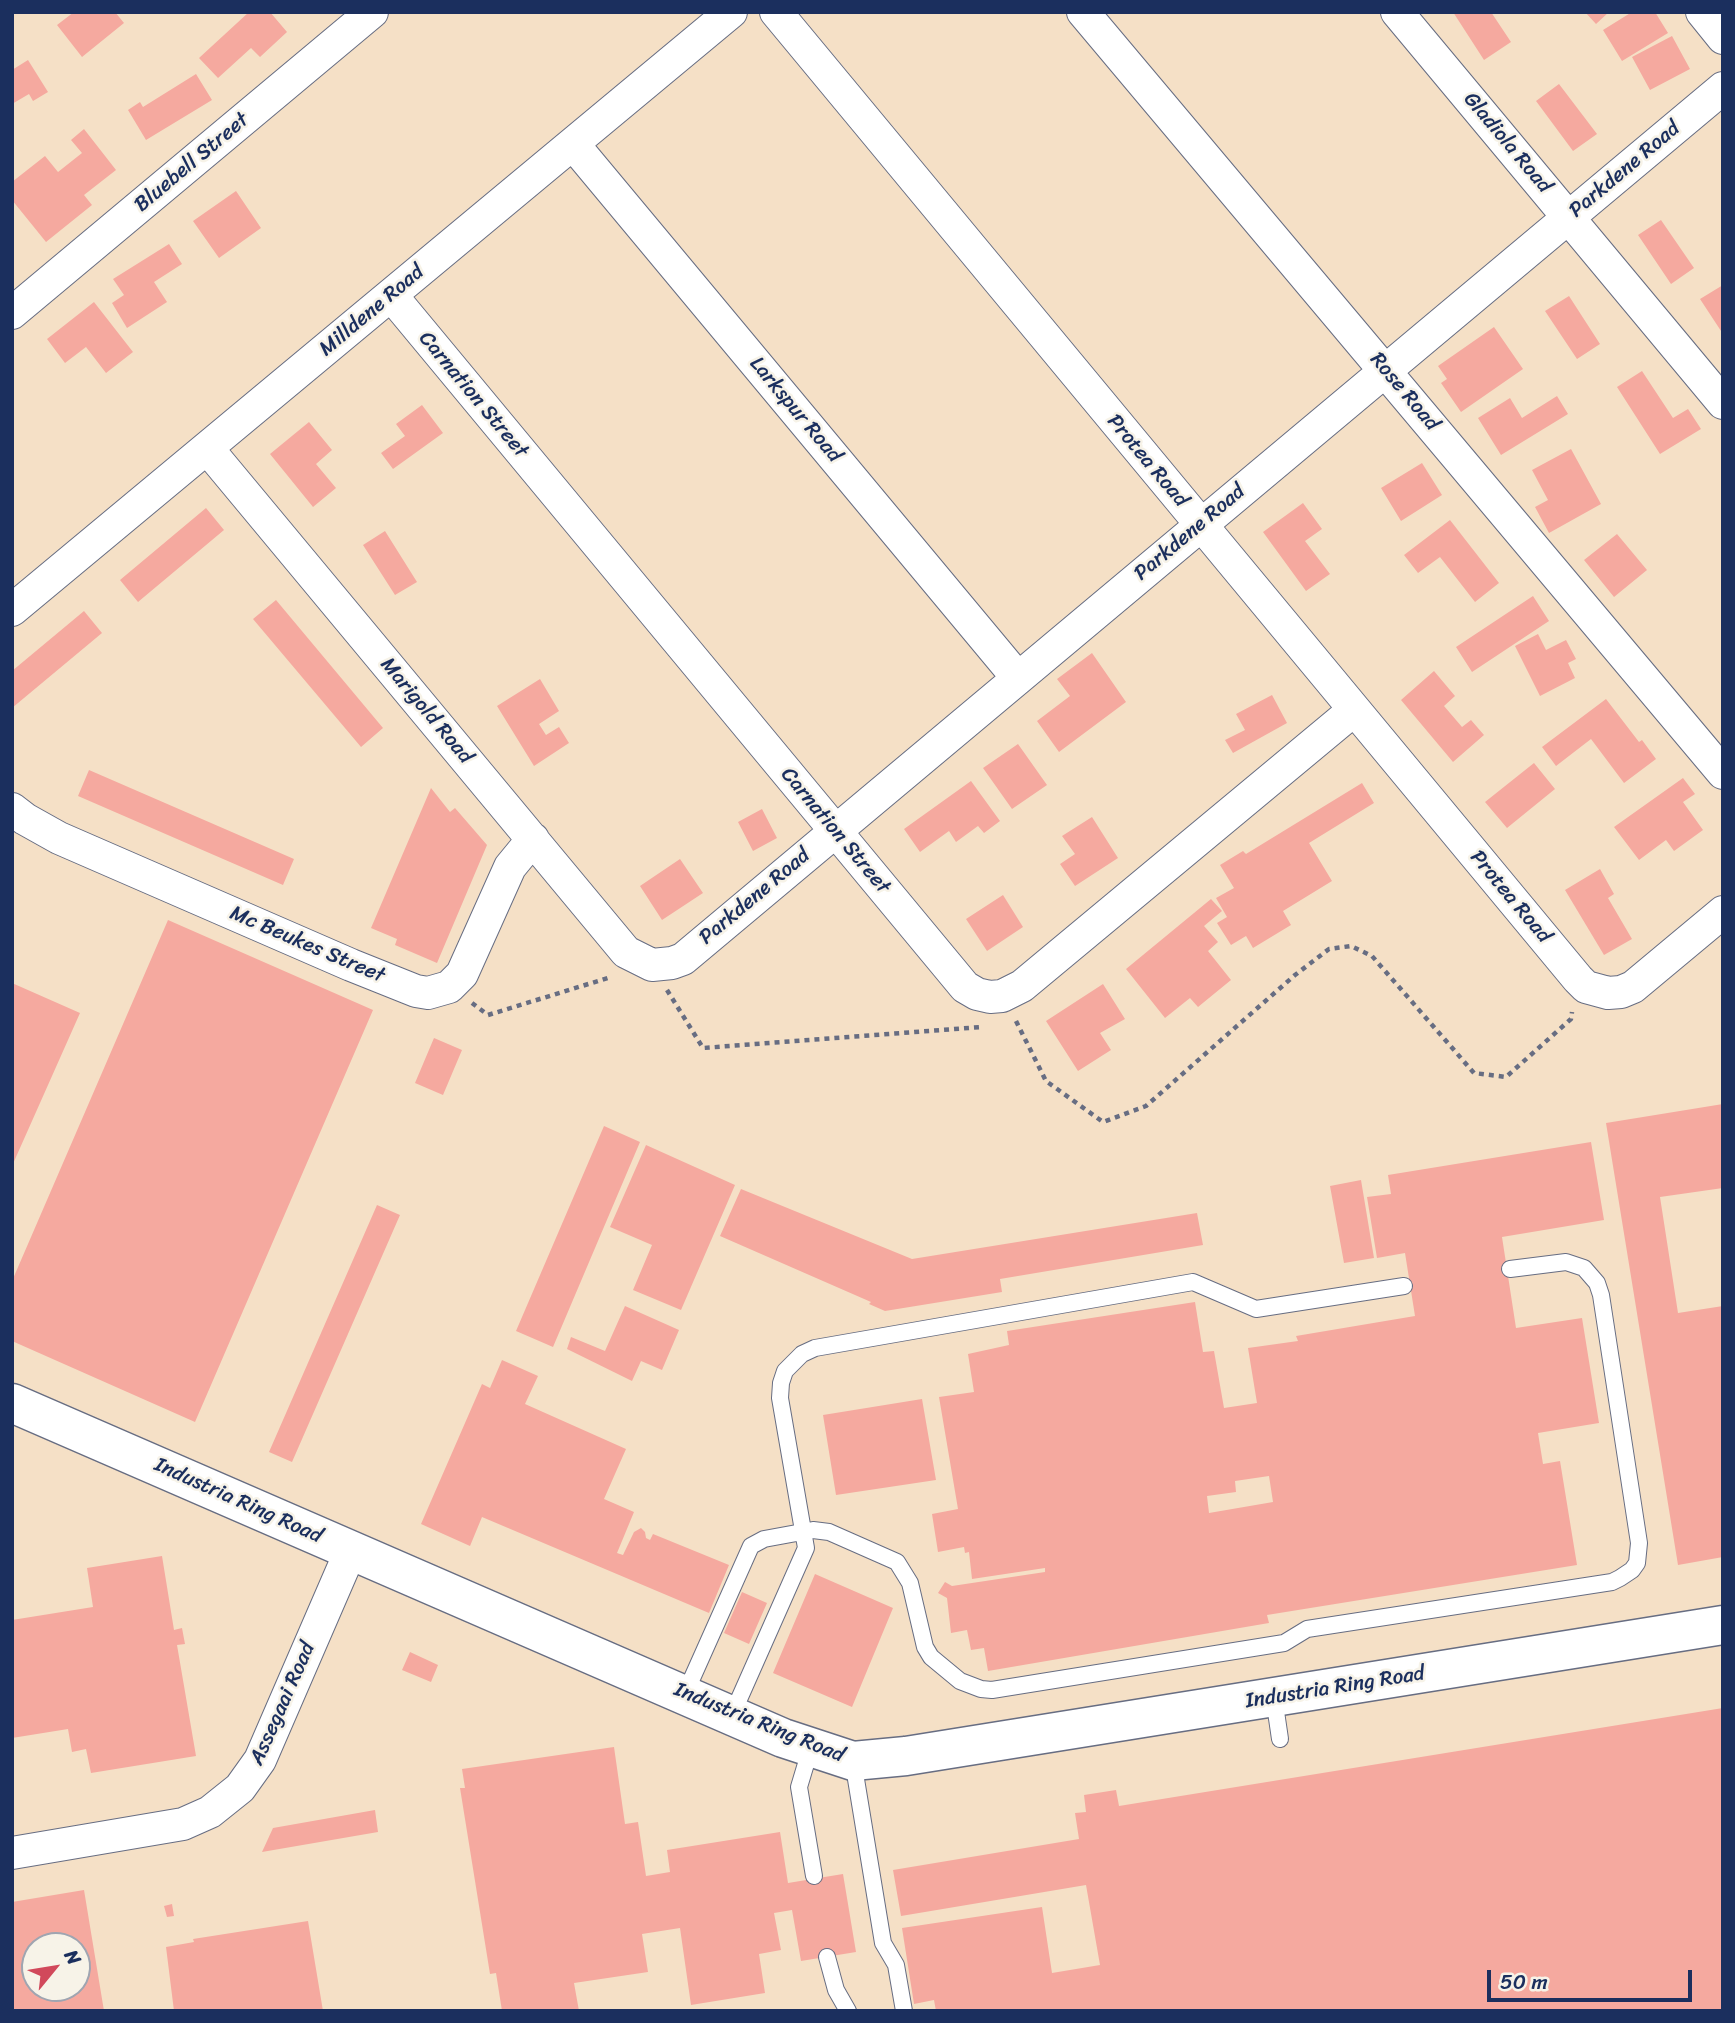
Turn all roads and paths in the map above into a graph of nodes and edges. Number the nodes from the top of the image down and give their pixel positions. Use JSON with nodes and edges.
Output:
{"nodes":[{"id":1,"x":372,"y":12,"type":"edge"},
{"id":2,"x":732,"y":12,"type":"edge"},
{"id":3,"x":776,"y":12,"type":"edge"},
{"id":4,"x":1083,"y":12,"type":"edge"},
{"id":5,"x":1397,"y":12,"type":"edge"},
{"id":6,"x":1702,"y":12,"type":"edge"},
{"id":7,"x":1723,"y":38,"type":"edge"},
{"id":8,"x":1723,"y":88,"type":"edge"},
{"id":9,"x":573,"y":144,"type":"junction"},
{"id":10,"x":1569,"y":216,"type":"junction"},
{"id":11,"x":391,"y":295,"type":"junction"},
{"id":12,"x":12,"y":313,"type":"edge"},
{"id":13,"x":1385,"y":369,"type":"junction"},
{"id":14,"x":1723,"y":403,"type":"edge"},
{"id":15,"x":207,"y":448,"type":"junction"},
{"id":16,"x":1200,"y":525,"type":"junction"},
{"id":17,"x":12,"y":610,"type":"edge"},
{"id":18,"x":1017,"y":677,"type":"junction"},
{"id":19,"x":1354,"y":710,"type":"junction"},
{"id":20,"x":1723,"y":773,"type":"edge"},
{"id":21,"x":12,"y":809,"type":"edge"},
{"id":22,"x":834,"y":831,"type":"junction"},
{"id":23,"x":533,"y":839,"type":"junction"},
{"id":24,"x":1723,"y":912,"type":"edge"},
{"id":25,"x":652,"y":965,"type":"junction"},
{"id":26,"x":1578,"y":979,"type":"junction"},
{"id":27,"x":449,"y":987,"type":"junction"},
{"id":28,"x":1002,"y":996,"type":"junction"},
{"id":29,"x":1510,"y":1269,"type":"dead end"},
{"id":30,"x":1405,"y":1286,"type":"dead end"},
{"id":31,"x":12,"y":1403,"type":"edge"},
{"id":32,"x":804,"y":1532,"type":"junction"},
{"id":33,"x":351,"y":1550,"type":"junction"},
{"id":34,"x":1723,"y":1625,"type":"edge"},
{"id":35,"x":685,"y":1694,"type":"junction"},
{"id":36,"x":1274,"y":1698,"type":"junction"},
{"id":37,"x":732,"y":1715,"type":"junction"},
{"id":38,"x":1280,"y":1740,"type":"dead end"},
{"id":39,"x":811,"y":1747,"type":"junction"},
{"id":40,"x":853,"y":1760,"type":"junction"},
{"id":41,"x":12,"y":1853,"type":"edge"},
{"id":42,"x":814,"y":1876,"type":"dead end"},
{"id":43,"x":827,"y":1957,"type":"dead end"},
{"id":44,"x":848,"y":2011,"type":"edge"},
{"id":45,"x":904,"y":2011,"type":"edge"}],
"edges":[{"from":1,"to":12,"type":"street","name":"Bluebell Street"},
{"from":2,"to":9,"type":"street","name":"Milldene Road"},
{"from":3,"to":16,"type":"street","name":"Protea Road"},
{"from":4,"to":13,"type":"street","name":"Rose Road"},
{"from":5,"to":10,"type":"street","name":"Gladiola Road"},
{"from":6,"to":7,"type":"street"},
{"from":8,"to":10,"type":"street","name":"Parkdene Road"},
{"from":9,"to":11,"type":"street","name":"Milldene Road"},
{"from":9,"to":18,"type":"street","name":"Larkspur Road"},
{"from":10,"to":13,"type":"street","name":"Parkdene Road"},
{"from":10,"to":14,"type":"street","name":"Gladiola Road"},
{"from":11,"to":15,"type":"street","name":"Milldene Road"},
{"from":11,"to":22,"type":"street","name":"Carnation Street"},
{"from":13,"to":16,"type":"street","name":"Parkdene Road"},
{"from":13,"to":20,"type":"street","name":"Rose Road"},
{"from":15,"to":17,"type":"street","name":"Milldene Road"},
{"from":15,"to":23,"type":"street","name":"Marigold Road"},
{"from":16,"to":18,"type":"street","name":"Parkdene Road"},
{"from":16,"to":19,"type":"street","name":"Protea Road"},
{"from":18,"to":22,"type":"street","name":"Parkdene Road"},
{"from":19,"to":26,"type":"street","name":"Protea Road"},
{"from":19,"to":28,"type":"street"},
{"from":21,"to":27,"type":"street","name":"Mc Beukes Street"},
{"from":22,"to":25,"type":"street","name":"Parkdene Road"},
{"from":22,"to":28,"type":"street","name":"Carnation Street"},
{"from":23,"to":25,"type":"street","name":"Marigold Road"},
{"from":23,"to":27,"type":"street"},
{"from":24,"to":26,"type":"street","name":"Protea Road"},
{"from":25,"to":27,"type":"path"},
{"from":25,"to":28,"type":"path"},
{"from":26,"to":28,"type":"path"},
{"from":29,"to":32,"type":"lane"},
{"from":30,"to":32,"type":"lane"},
{"from":31,"to":33,"type":"street","name":"Industria Ring Road"},
{"from":32,"to":35,"type":"lane"},
{"from":32,"to":37,"type":"lane"},
{"from":33,"to":35,"type":"street","name":"Industria Ring Road"},
{"from":33,"to":41,"type":"street","name":"Assegaai Road"},
{"from":34,"to":36,"type":"street","name":"Industria Ring Road"},
{"from":35,"to":37,"type":"street","name":"Industria Ring Road"},
{"from":36,"to":38,"type":"lane"},
{"from":36,"to":40,"type":"street","name":"Industria Ring Road"},
{"from":37,"to":39,"type":"street","name":"Industria Ring Road"},
{"from":39,"to":40,"type":"street","name":"Industria Ring Road"},
{"from":39,"to":42,"type":"lane"},
{"from":40,"to":45,"type":"lane"},
{"from":43,"to":44,"type":"lane"}]}
